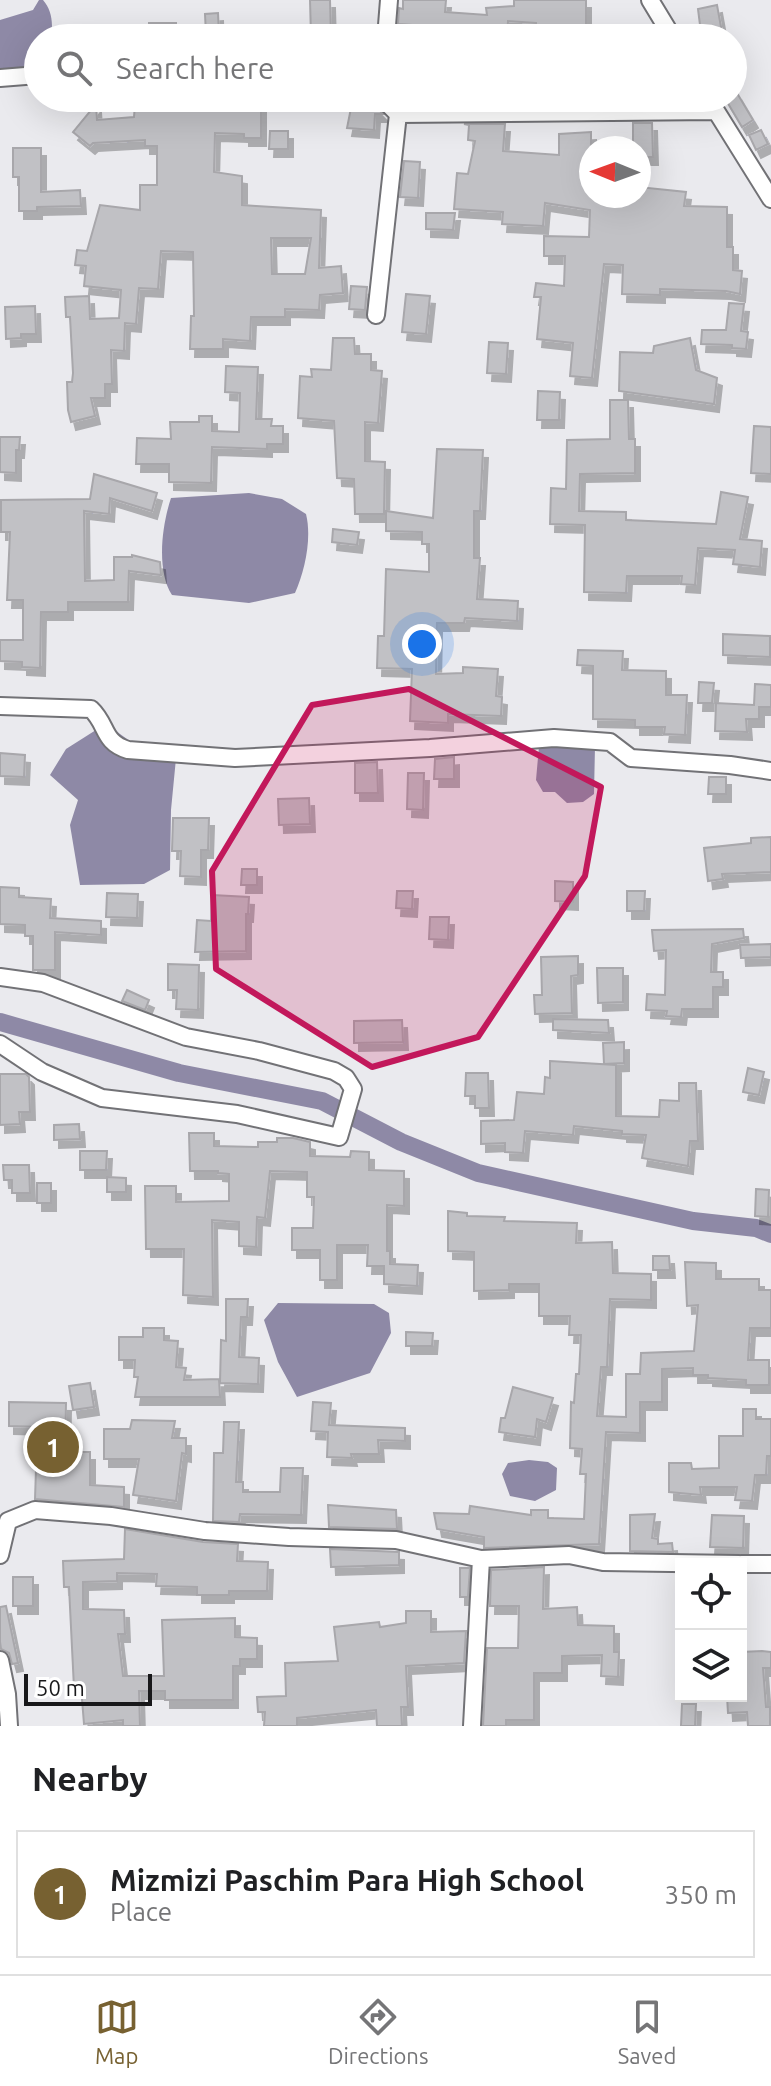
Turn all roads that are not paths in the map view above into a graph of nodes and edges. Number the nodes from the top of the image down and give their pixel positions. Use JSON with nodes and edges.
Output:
{"nodes":[{"id":1,"x":389,"y":0,"type":"edge"},
{"id":2,"x":650,"y":0,"type":"edge"},
{"id":3,"x":387,"y":24,"type":"edge"},
{"id":4,"x":665,"y":24,"type":"edge"},
{"id":5,"x":24,"y":76,"type":"edge"},
{"id":6,"x":0,"y":78,"type":"edge"},
{"id":7,"x":461,"y":112,"type":"edge"},
{"id":8,"x":717,"y":112,"type":"edge"},
{"id":9,"x":398,"y":114,"type":"joint"},
{"id":10,"x":771,"y":199,"type":"edge"},
{"id":11,"x":376,"y":315,"type":"dead end"},
{"id":12,"x":0,"y":706,"type":"edge"},
{"id":13,"x":771,"y":771,"type":"edge"},
{"id":14,"x":0,"y":977,"type":"edge"},
{"id":15,"x":0,"y":1044,"type":"edge"},
{"id":16,"x":0,"y":1556,"type":"edge"},
{"id":17,"x":481,"y":1559,"type":"junction"},
{"id":18,"x":675,"y":1563,"type":"edge"},
{"id":19,"x":747,"y":1564,"type":"edge"},
{"id":20,"x":771,"y":1564,"type":"edge"},
{"id":21,"x":0,"y":1660,"type":"edge"},
{"id":22,"x":9,"y":1726,"type":"edge"},
{"id":23,"x":472,"y":1726,"type":"edge"}],
"edges":[{"from":1,"to":3,"type":"street"},
{"from":2,"to":4,"type":"street"},
{"from":5,"to":6,"type":"street"},
{"from":7,"to":9,"type":"street"},
{"from":8,"to":10,"type":"street"},
{"from":9,"to":11,"type":"street"},
{"from":12,"to":13,"type":"street"},
{"from":14,"to":15,"type":"street"},
{"from":16,"to":17,"type":"street"},
{"from":17,"to":18,"type":"street"},
{"from":17,"to":23,"type":"street"},
{"from":19,"to":20,"type":"street"},
{"from":21,"to":22,"type":"street"}]}
